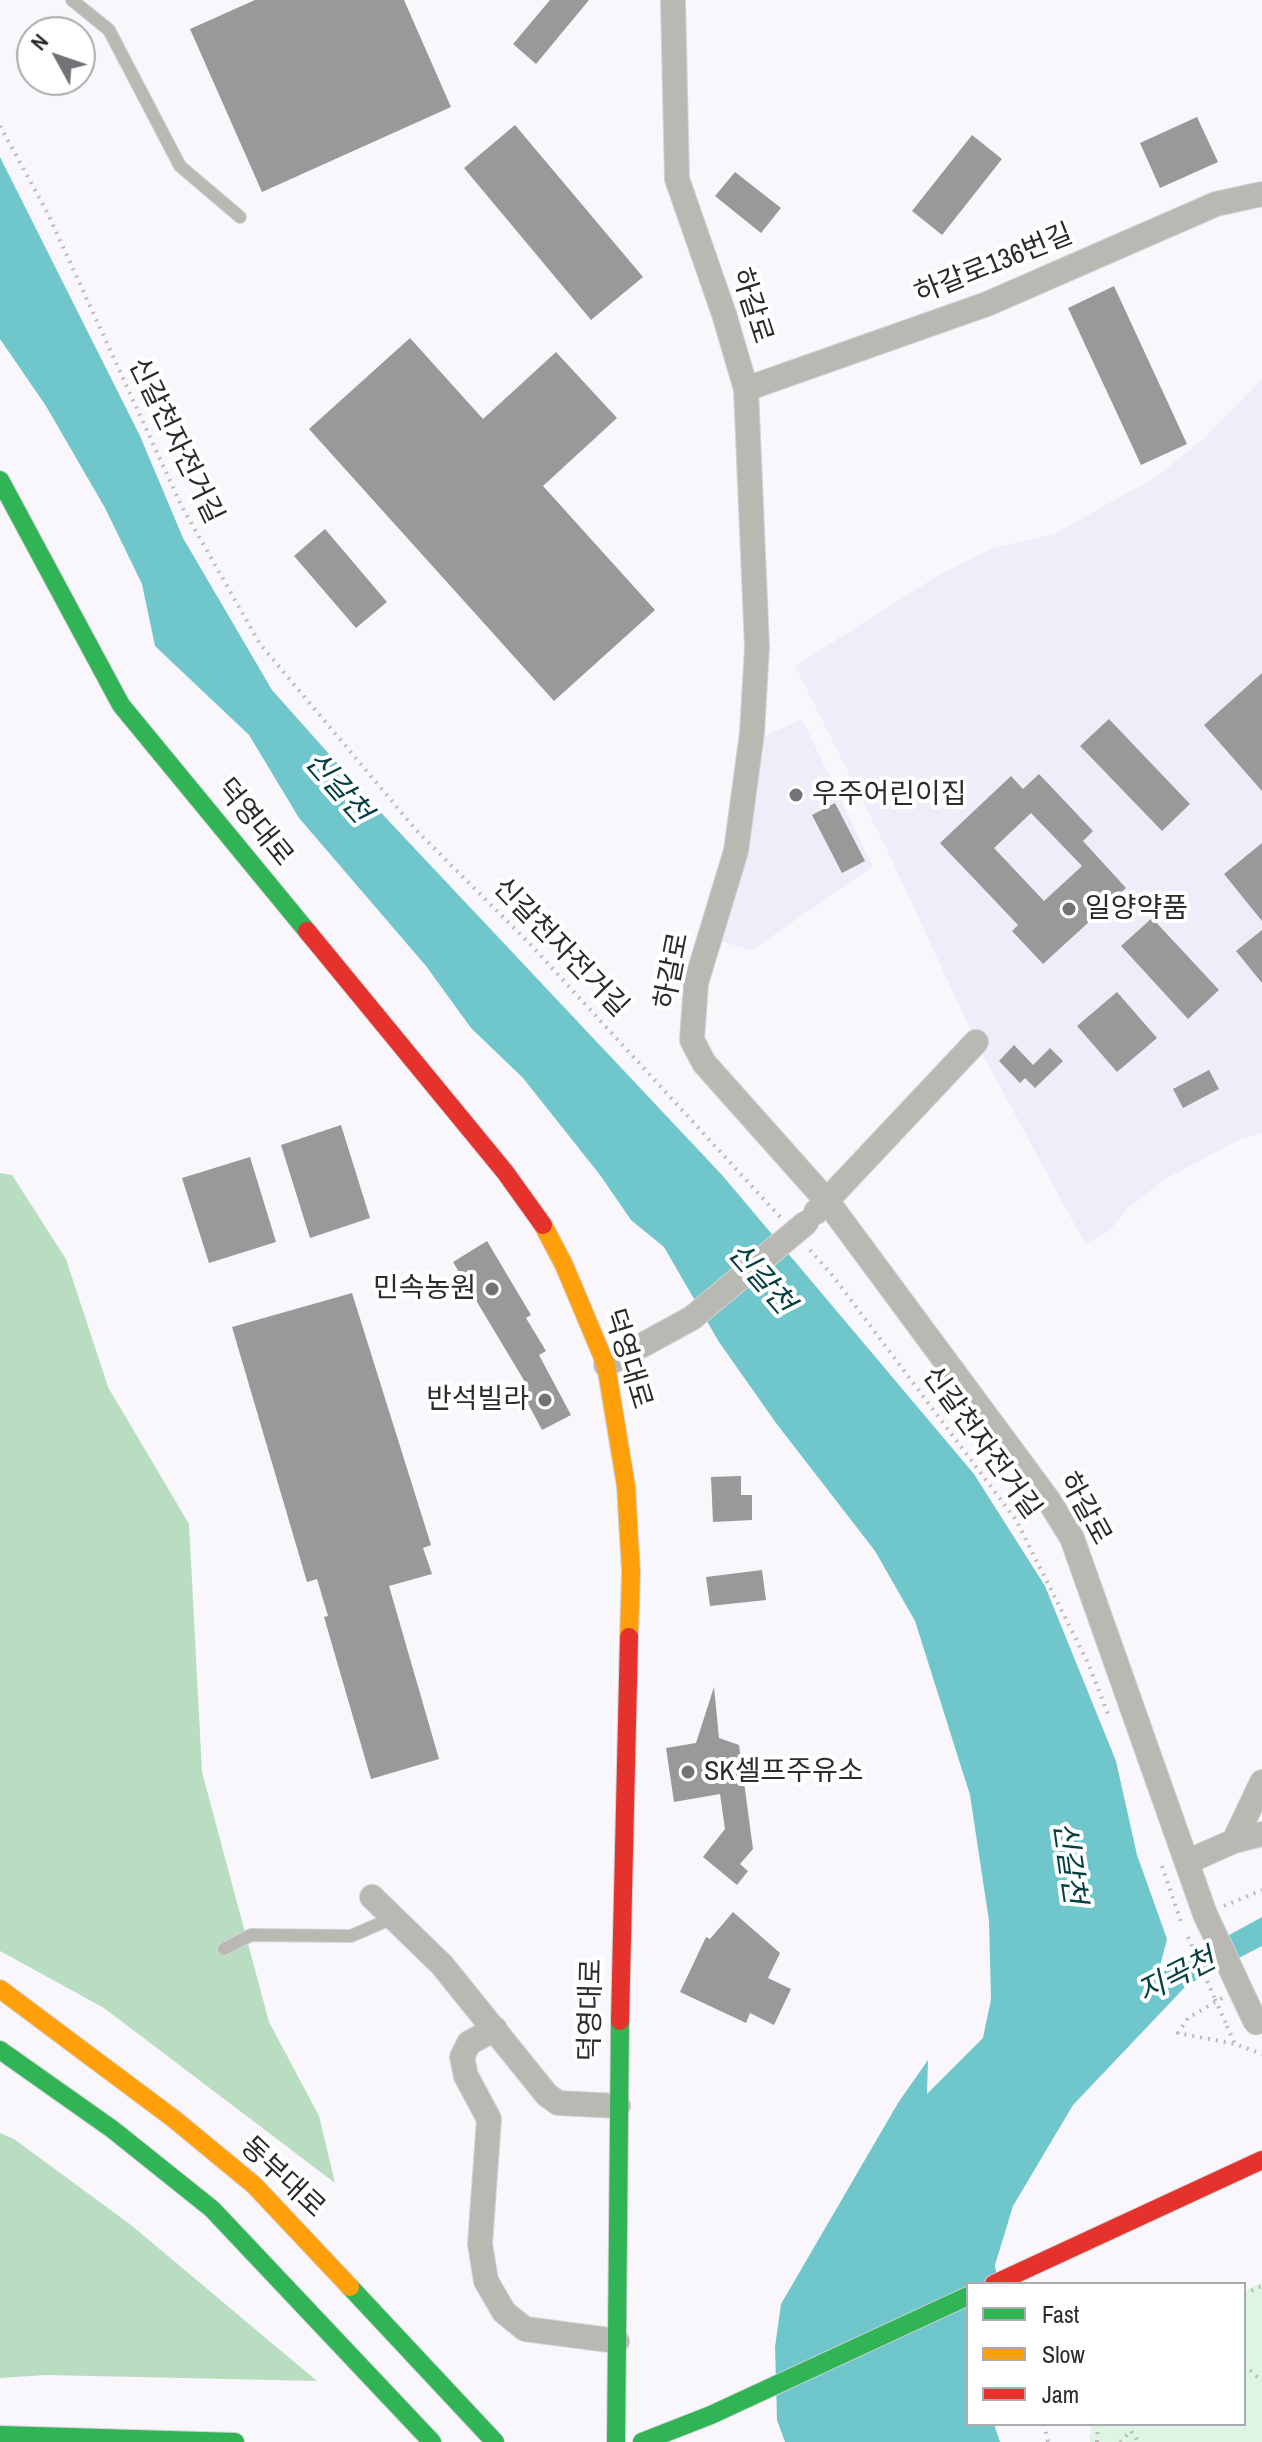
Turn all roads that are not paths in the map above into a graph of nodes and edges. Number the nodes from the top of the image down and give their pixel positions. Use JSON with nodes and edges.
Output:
{"nodes":[{"id":1,"x":72,"y":0,"type":"edge"},
{"id":2,"x":673,"y":0,"type":"edge"},
{"id":3,"x":1262,"y":194,"type":"edge"},
{"id":4,"x":240,"y":217,"type":"dead end"},
{"id":5,"x":746,"y":389,"type":"junction"},
{"id":6,"x":0,"y":480,"type":"edge"},
{"id":7,"x":976,"y":1042,"type":"dead end"},
{"id":8,"x":835,"y":1193,"type":"junction"},
{"id":9,"x":606,"y":1365,"type":"junction"},
{"id":10,"x":1262,"y":1782,"type":"edge"},
{"id":11,"x":1262,"y":1834,"type":"edge"},
{"id":12,"x":1234,"y":1841,"type":"junction"},
{"id":13,"x":1187,"y":1862,"type":"junction"},
{"id":14,"x":372,"y":1897,"type":"dead end"},
{"id":15,"x":395,"y":1917,"type":"junction"},
{"id":16,"x":224,"y":1949,"type":"dead end"},
{"id":17,"x":0,"y":1989,"type":"edge"},
{"id":18,"x":1260,"y":2028,"type":"edge"},
{"id":19,"x":495,"y":2029,"type":"junction"},
{"id":20,"x":0,"y":2050,"type":"edge"},
{"id":21,"x":618,"y":2106,"type":"junction"},
{"id":22,"x":1262,"y":2160,"type":"edge"},
{"id":23,"x":998,"y":2282,"type":"edge"},
{"id":24,"x":966,"y":2297,"type":"edge"},
{"id":25,"x":617,"y":2341,"type":"junction"},
{"id":26,"x":702,"y":2418,"type":"junction"},
{"id":27,"x":0,"y":2435,"type":"edge"},
{"id":28,"x":235,"y":2442,"type":"edge"},
{"id":29,"x":432,"y":2442,"type":"edge"},
{"id":30,"x":495,"y":2442,"type":"edge"},
{"id":31,"x":616,"y":2442,"type":"edge"},
{"id":32,"x":642,"y":2442,"type":"edge"},
{"id":33,"x":678,"y":2442,"type":"edge"}],
"edges":[{"from":1,"to":4,"type":"lane"},
{"from":2,"to":5,"type":"street","name":"하갈로"},
{"from":3,"to":5,"type":"street","name":"하갈로136번길"},
{"from":5,"to":8,"type":"street","name":"하갈로"},
{"from":6,"to":9,"type":"main road","name":"덕영대로"},
{"from":7,"to":8,"type":"street"},
{"from":8,"to":9,"type":"street","bridge":true},
{"from":8,"to":13,"type":"street","name":"하갈로"},
{"from":9,"to":21,"type":"main road","name":"덕영대로"},
{"from":10,"to":12,"type":"street"},
{"from":11,"to":12,"type":"street"},
{"from":12,"to":13,"type":"street"},
{"from":13,"to":18,"type":"street","name":"하갈로","bridge":true},
{"from":14,"to":15,"type":"street"},
{"from":15,"to":16,"type":"lane"},
{"from":15,"to":19,"type":"street"},
{"from":17,"to":30,"type":"main road","name":"동부대로"},
{"from":19,"to":21,"type":"street"},
{"from":19,"to":25,"type":"street"},
{"from":20,"to":29,"type":"main road"},
{"from":21,"to":25,"type":"main road","name":"덕영대로"},
{"from":22,"to":23,"type":"main road"},
{"from":24,"to":26,"type":"main road"},
{"from":25,"to":31,"type":"main road","name":"덕영대로"},
{"from":26,"to":32,"type":"main road"},
{"from":26,"to":33,"type":"main road"},
{"from":27,"to":28,"type":"main road"}]}
